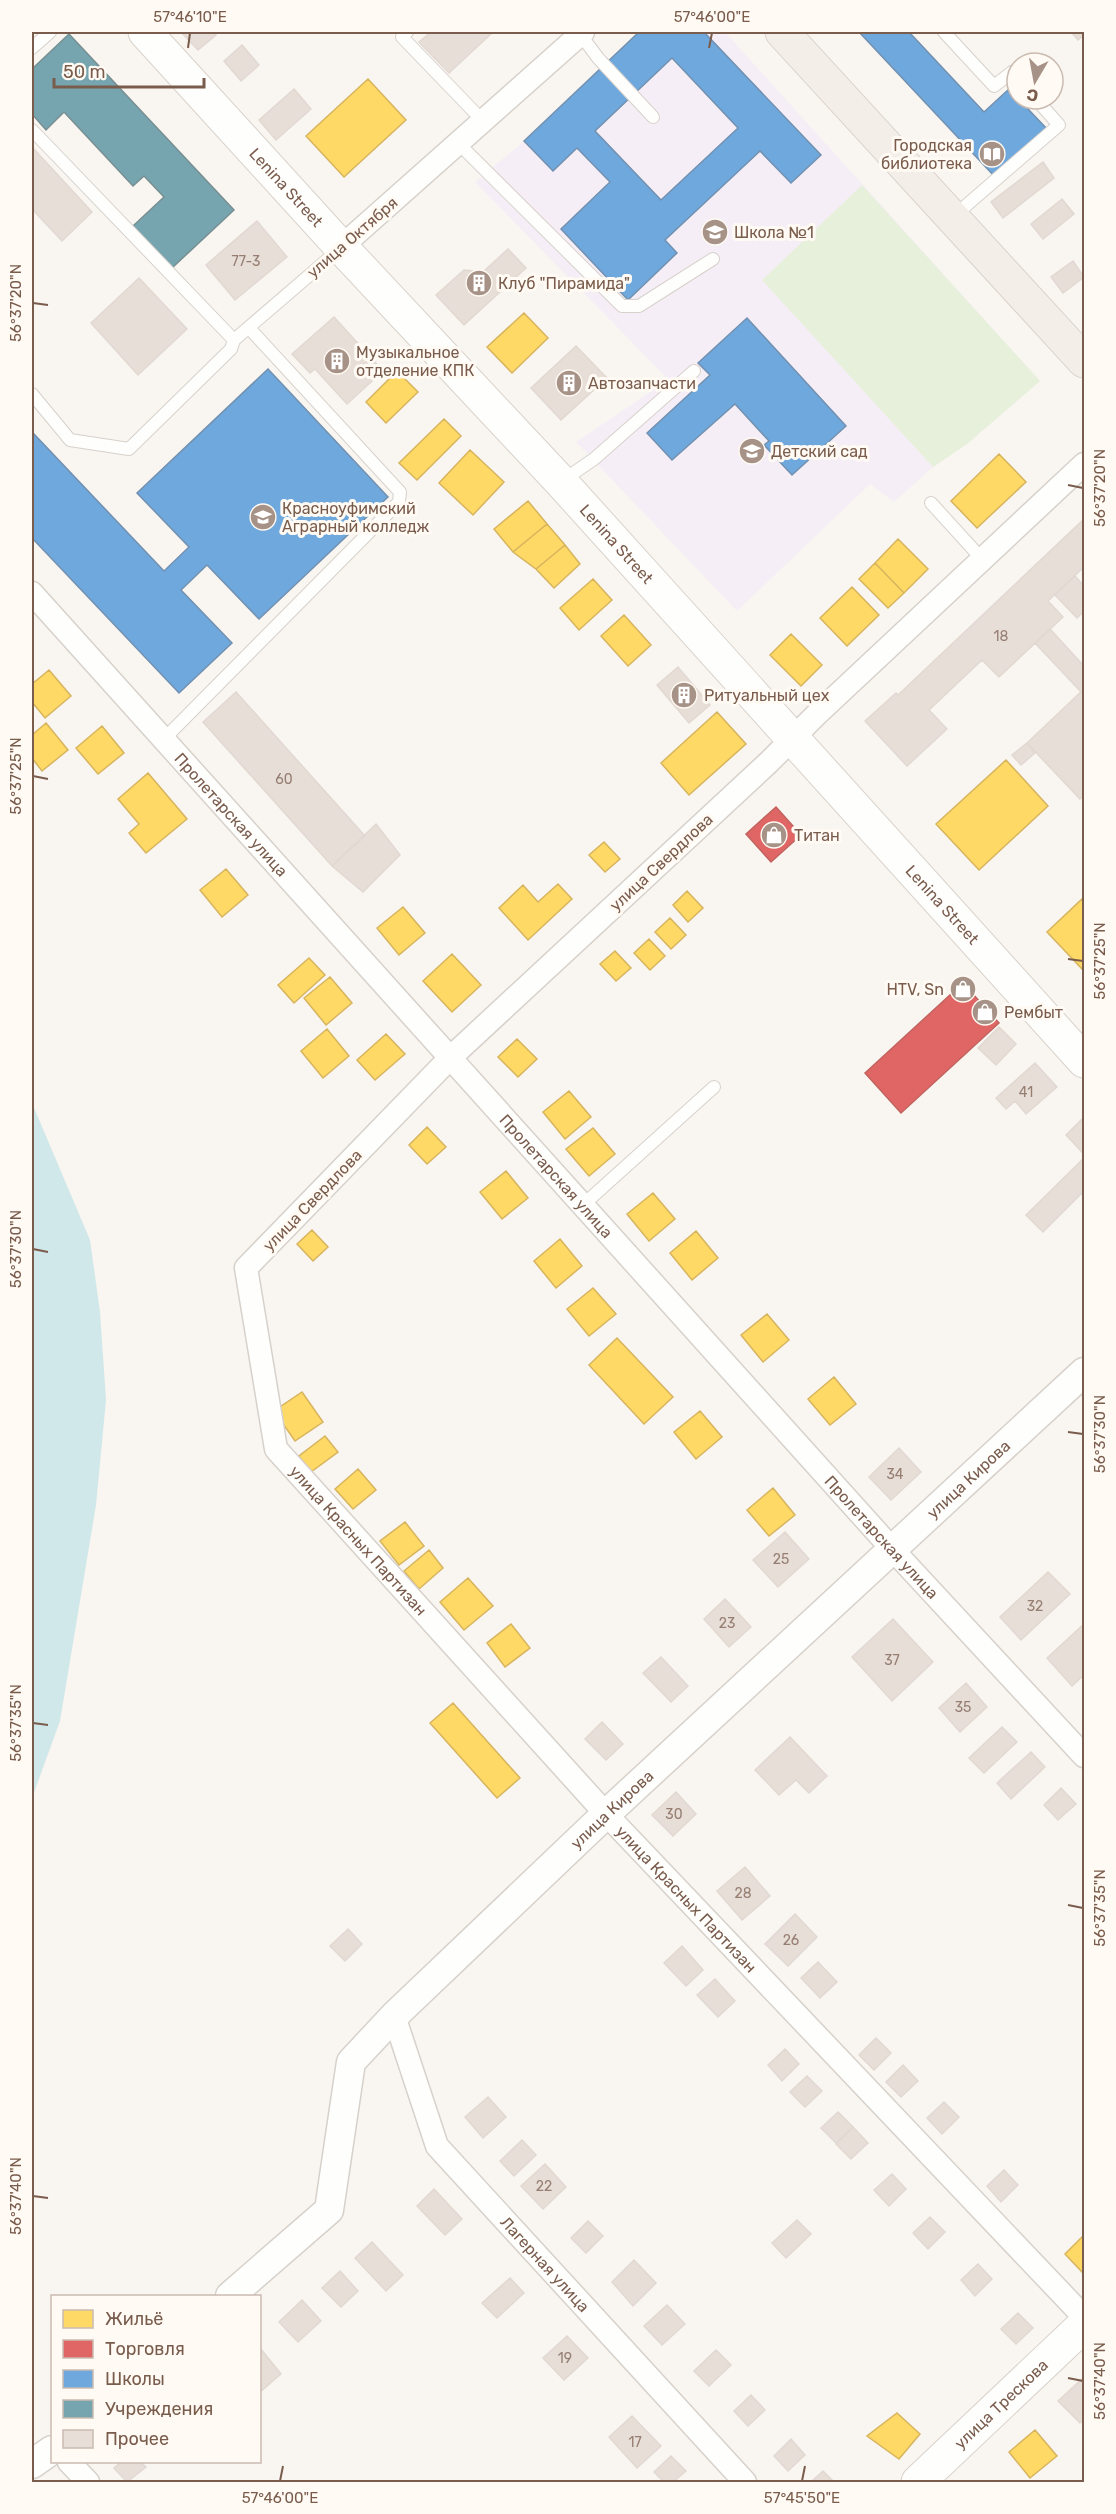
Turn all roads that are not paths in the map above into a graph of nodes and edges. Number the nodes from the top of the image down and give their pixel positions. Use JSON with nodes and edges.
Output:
{"nodes":[{"id":1,"x":50,"y":32,"type":"edge"},
{"id":2,"x":145,"y":32,"type":"edge"},
{"id":3,"x":407,"y":32,"type":"edge"},
{"id":4,"x":782,"y":32,"type":"edge"},
{"id":5,"x":944,"y":32,"type":"edge"},
{"id":6,"x":581,"y":33,"type":"edge"},
{"id":7,"x":32,"y":48,"type":"edge"},
{"id":8,"x":1005,"y":77,"type":"edge"},
{"id":9,"x":1047,"y":111,"type":"edge"},
{"id":10,"x":653,"y":117,"type":"dead end"},
{"id":11,"x":483,"y":121,"type":"junction"},
{"id":12,"x":32,"y":130,"type":"edge"},
{"id":13,"x":458,"y":143,"type":"junction"},
{"id":14,"x":954,"y":216,"type":"junction"},
{"id":15,"x":341,"y":248,"type":"junction"},
{"id":16,"x":713,"y":258,"type":"dead end"},
{"id":17,"x":249,"y":327,"type":"junction"},
{"id":18,"x":234,"y":340,"type":"junction"},
{"id":19,"x":1084,"y":361,"type":"edge"},
{"id":20,"x":694,"y":371,"type":"dead end"},
{"id":21,"x":32,"y":394,"type":"edge"},
{"id":22,"x":1084,"y":464,"type":"edge"},
{"id":23,"x":561,"y":482,"type":"junction"},
{"id":24,"x":931,"y":503,"type":"dead end"},
{"id":25,"x":982,"y":559,"type":"junction"},
{"id":26,"x":32,"y":593,"type":"edge"},
{"id":27,"x":793,"y":738,"type":"junction"},
{"id":28,"x":164,"y":740,"type":"junction"},
{"id":29,"x":450,"y":1058,"type":"junction"},
{"id":30,"x":1084,"y":1061,"type":"edge"},
{"id":31,"x":714,"y":1087,"type":"dead end"},
{"id":32,"x":583,"y":1205,"type":"junction"},
{"id":33,"x":246,"y":1268,"type":"joint"},
{"id":34,"x":1084,"y":1372,"type":"edge"},
{"id":35,"x":893,"y":1550,"type":"junction"},
{"id":36,"x":1084,"y":1756,"type":"edge"},
{"id":37,"x":606,"y":1814,"type":"junction"},
{"id":38,"x":394,"y":2016,"type":"junction"},
{"id":39,"x":231,"y":2295,"type":"edge"},
{"id":40,"x":1084,"y":2316,"type":"edge"},
{"id":41,"x":1084,"y":2325,"type":"edge"},
{"id":42,"x":51,"y":2451,"type":"edge"},
{"id":43,"x":70,"y":2463,"type":"edge"},
{"id":44,"x":32,"y":2464,"type":"edge"},
{"id":45,"x":88,"y":2482,"type":"edge"},
{"id":46,"x":745,"y":2482,"type":"edge"},
{"id":47,"x":918,"y":2482,"type":"edge"}],
"edges":[{"from":1,"to":7,"type":"lane"},
{"from":2,"to":15,"type":"main road","name":"Lenina Street"},
{"from":3,"to":11,"type":"lane"},
{"from":4,"to":14,"type":"main road"},
{"from":5,"to":8,"type":"lane"},
{"from":6,"to":10,"type":"lane"},
{"from":6,"to":11,"type":"street","name":"улица Октября"},
{"from":9,"to":14,"type":"lane"},
{"from":11,"to":13,"type":"street","name":"улица Октября"},
{"from":12,"to":18,"type":"lane"},
{"from":13,"to":15,"type":"street","name":"улица Октября"},
{"from":13,"to":16,"type":"lane"},
{"from":14,"to":19,"type":"main road"},
{"from":15,"to":17,"type":"lane","name":"улица Октября"},
{"from":15,"to":23,"type":"main road","name":"Lenina Street"},
{"from":17,"to":18,"type":"lane","name":"улица Октября"},
{"from":17,"to":28,"type":"lane"},
{"from":18,"to":21,"type":"lane","name":"улица Октября"},
{"from":20,"to":23,"type":"lane"},
{"from":22,"to":25,"type":"street","name":"улица Свердлова"},
{"from":23,"to":27,"type":"main road","name":"Lenina Street"},
{"from":24,"to":25,"type":"lane"},
{"from":25,"to":27,"type":"street","name":"улица Свердлова"},
{"from":26,"to":28,"type":"street","name":"Пролетарская улица"},
{"from":27,"to":29,"type":"street","name":"улица Свердлова"},
{"from":27,"to":30,"type":"main road","name":"Lenina Street"},
{"from":28,"to":29,"type":"street","name":"Пролетарская улица"},
{"from":29,"to":32,"type":"street","name":"Пролетарская улица"},
{"from":29,"to":33,"type":"street","name":"улица Свердлова"},
{"from":31,"to":32,"type":"lane"},
{"from":32,"to":35,"type":"street","name":"Пролетарская улица"},
{"from":33,"to":37,"type":"street","name":"улица Красных Партизан"},
{"from":34,"to":35,"type":"street","name":"улица Кирова"},
{"from":35,"to":36,"type":"street","name":"Пролетарская улица"},
{"from":35,"to":37,"type":"street","name":"улица Кирова"},
{"from":37,"to":38,"type":"street","name":"улица Кирова"},
{"from":37,"to":40,"type":"street","name":"улица Красных Партизан"},
{"from":38,"to":39,"type":"street","name":"улица Кирова"},
{"from":38,"to":46,"type":"street","name":"Лагерная улица"},
{"from":41,"to":47,"type":"main road","name":"улица Трескова"},
{"from":42,"to":44,"type":"street"},
{"from":43,"to":45,"type":"street"}]}
